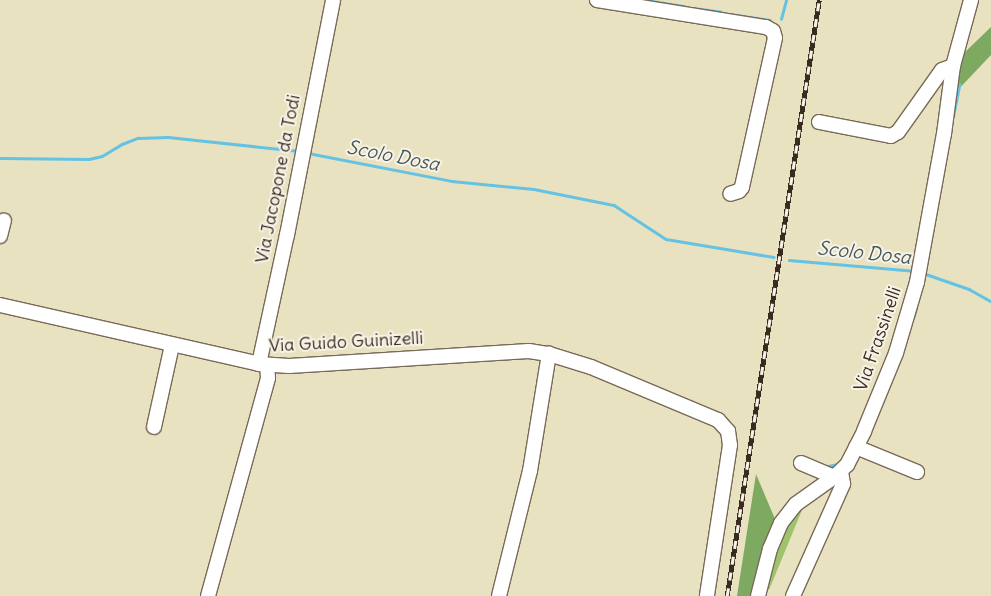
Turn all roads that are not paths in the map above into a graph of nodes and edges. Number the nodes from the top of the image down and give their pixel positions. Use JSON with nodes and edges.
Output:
{"nodes":[{"id":1,"x":333,"y":0,"type":"edge"},
{"id":2,"x":597,"y":0,"type":"edge"},
{"id":3,"x":971,"y":0,"type":"edge"},
{"id":4,"x":953,"y":66,"type":"junction"},
{"id":5,"x":819,"y":122,"type":"dead end"},
{"id":6,"x":730,"y":194,"type":"dead end"},
{"id":7,"x":4,"y":220,"type":"dead end"},
{"id":8,"x":0,"y":236,"type":"edge"},
{"id":9,"x":0,"y":305,"type":"edge"},
{"id":10,"x":172,"y":345,"type":"junction"},
{"id":11,"x":549,"y":354,"type":"junction"},
{"id":12,"x":263,"y":364,"type":"junction"},
{"id":13,"x":154,"y":427,"type":"dead end"},
{"id":14,"x":856,"y":447,"type":"junction"},
{"id":15,"x":802,"y":463,"type":"dead end"},
{"id":16,"x":917,"y":472,"type":"dead end"},
{"id":17,"x":838,"y":474,"type":"junction"},
{"id":18,"x":208,"y":596,"type":"edge"},
{"id":19,"x":499,"y":596,"type":"edge"},
{"id":20,"x":707,"y":596,"type":"edge"},
{"id":21,"x":758,"y":596,"type":"edge"},
{"id":22,"x":793,"y":596,"type":"edge"}],
"edges":[{"from":1,"to":12,"type":"street","name":"Via Jacopone da Todi"},
{"from":2,"to":6,"type":"street"},
{"from":3,"to":4,"type":"street","name":"Via Frassinelli"},
{"from":4,"to":5,"type":"street"},
{"from":4,"to":14,"type":"street","name":"Via Frassinelli"},
{"from":7,"to":8,"type":"street"},
{"from":9,"to":10,"type":"street","name":"Via Guido Guinizelli"},
{"from":10,"to":12,"type":"street","name":"Via Guido Guinizelli"},
{"from":10,"to":13,"type":"street"},
{"from":11,"to":12,"type":"street","name":"Via Guido Guinizelli"},
{"from":11,"to":19,"type":"street"},
{"from":11,"to":20,"type":"street","name":"Via Guido Guinizelli"},
{"from":12,"to":18,"type":"street","name":"Via Jacopone da Todi"},
{"from":14,"to":16,"type":"street"},
{"from":14,"to":17,"type":"street","name":"Via Frassinelli"},
{"from":15,"to":17,"type":"street"},
{"from":17,"to":21,"type":"street","name":"Via Frassinelli"},
{"from":17,"to":22,"type":"street"}]}
